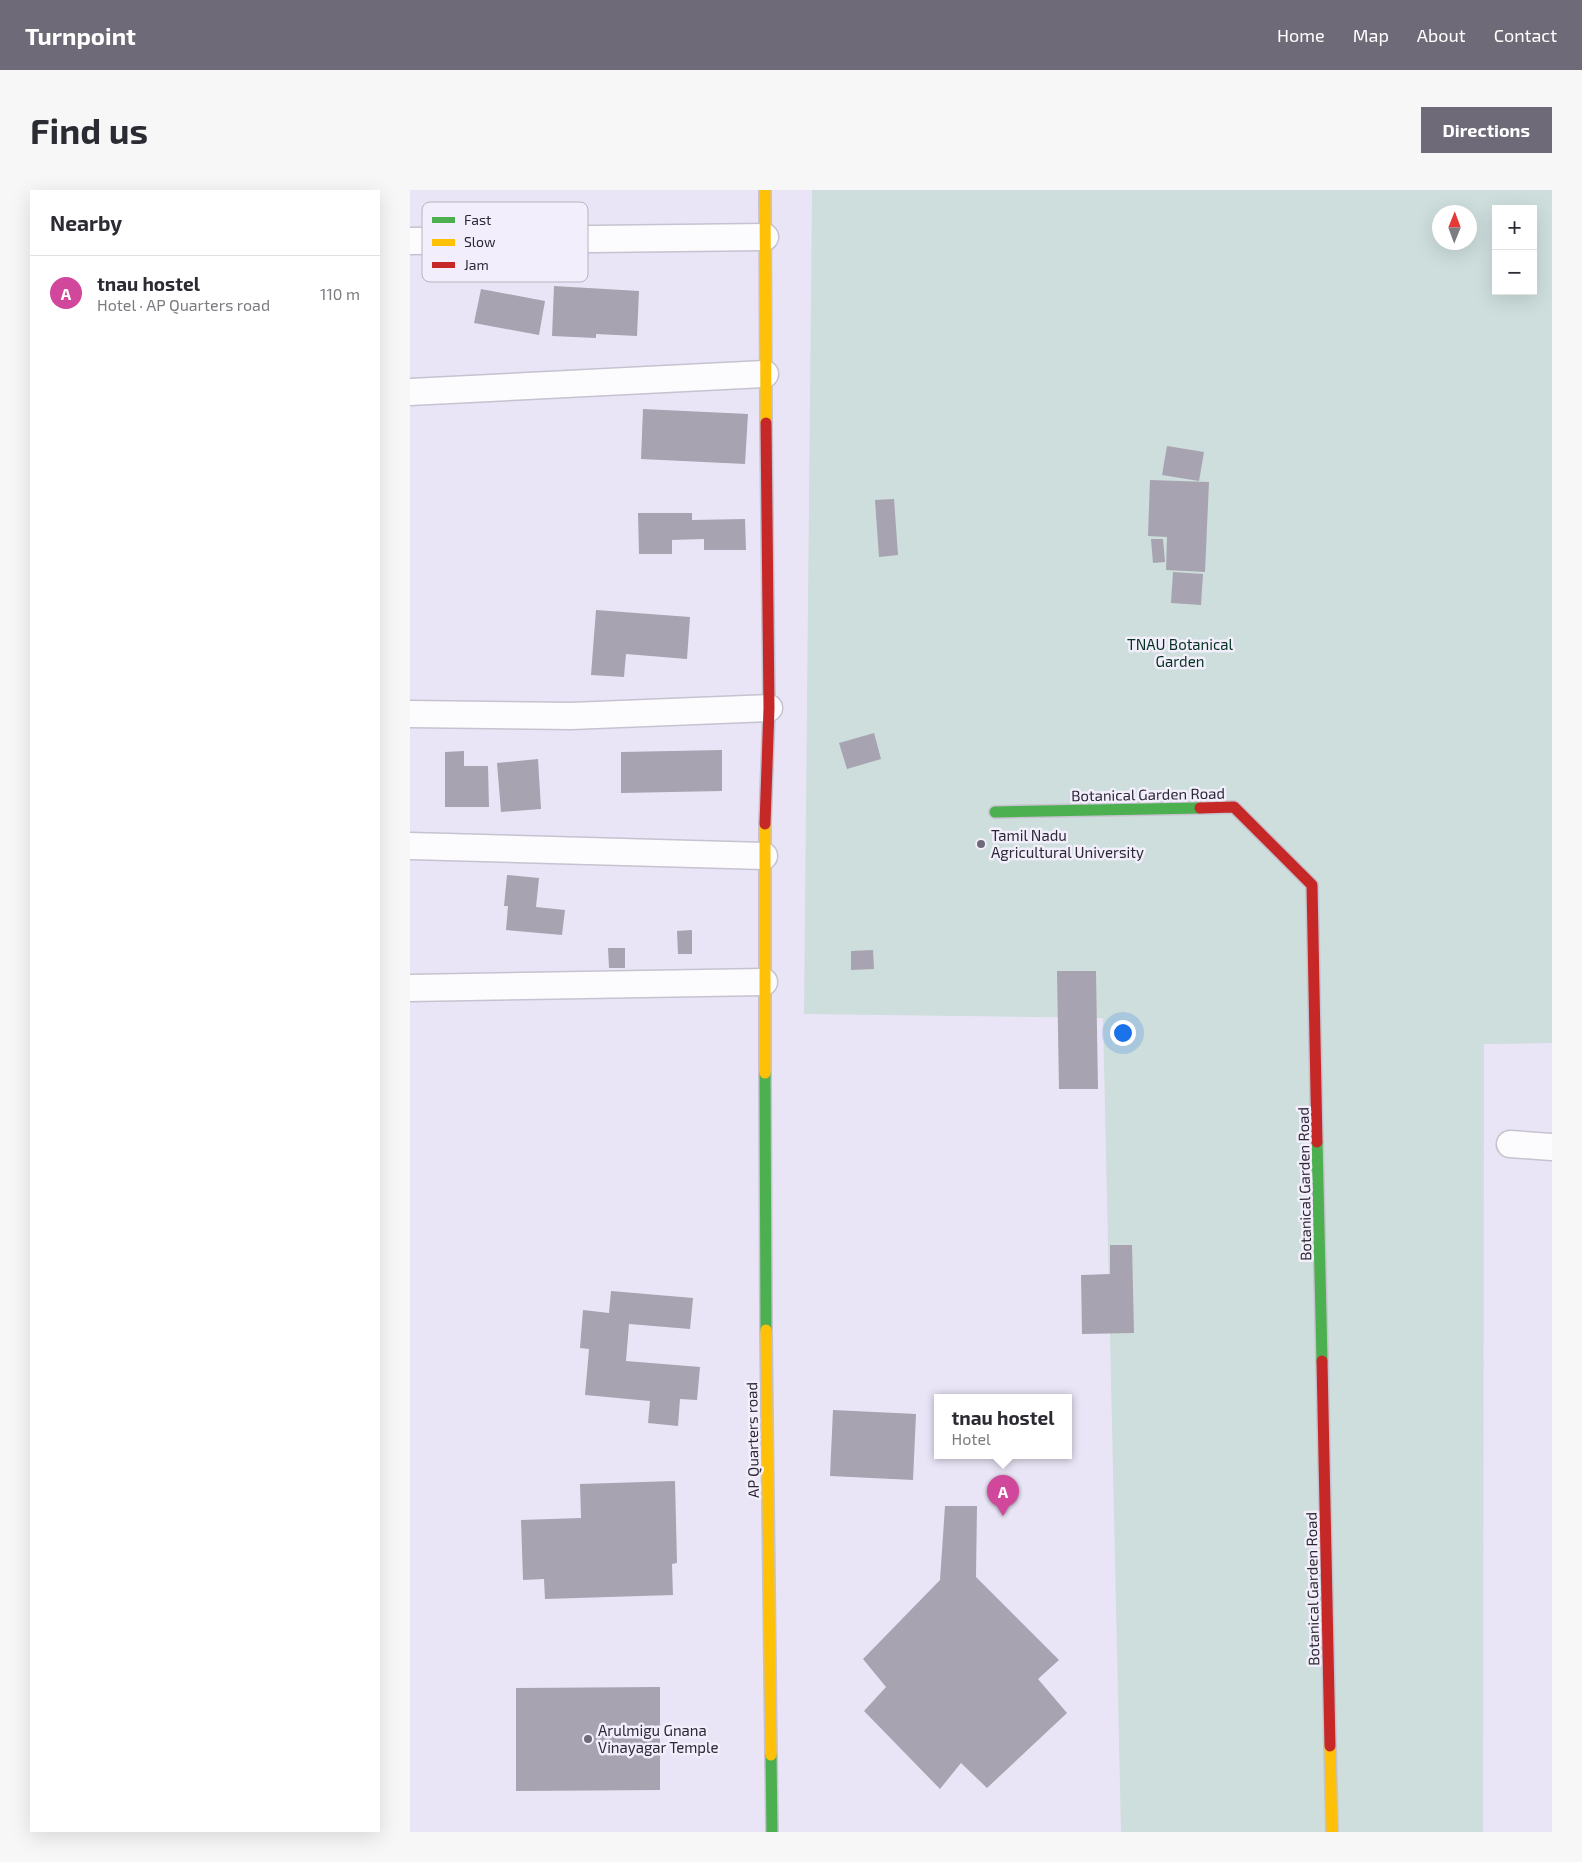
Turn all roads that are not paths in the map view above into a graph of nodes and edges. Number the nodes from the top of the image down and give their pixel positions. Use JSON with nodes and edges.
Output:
{"nodes":[{"id":1,"x":765,"y":190,"type":"edge"},
{"id":2,"x":765,"y":237,"type":"junction"},
{"id":3,"x":588,"y":239,"type":"edge"},
{"id":4,"x":765,"y":374,"type":"junction"},
{"id":5,"x":410,"y":392,"type":"edge"},
{"id":6,"x":769,"y":708,"type":"junction"},
{"id":7,"x":410,"y":714,"type":"edge"},
{"id":8,"x":995,"y":812,"type":"dead end"},
{"id":9,"x":410,"y":846,"type":"edge"},
{"id":10,"x":764,"y":856,"type":"junction"},
{"id":11,"x":764,"y":982,"type":"junction"},
{"id":12,"x":410,"y":988,"type":"edge"},
{"id":13,"x":1510,"y":1144,"type":"dead end"},
{"id":14,"x":1552,"y":1147,"type":"edge"},
{"id":15,"x":772,"y":1832,"type":"edge"},
{"id":16,"x":1332,"y":1832,"type":"edge"}],
"edges":[{"from":1,"to":2,"type":"street","name":"AP Quarters road"},
{"from":2,"to":3,"type":"street"},
{"from":2,"to":4,"type":"street","name":"AP Quarters road"},
{"from":4,"to":5,"type":"street"},
{"from":4,"to":6,"type":"street","name":"AP Quarters road"},
{"from":6,"to":7,"type":"street"},
{"from":6,"to":10,"type":"street","name":"AP Quarters road"},
{"from":8,"to":16,"type":"street","name":"Botanical Garden Road"},
{"from":9,"to":10,"type":"street"},
{"from":10,"to":11,"type":"street","name":"AP Quarters road"},
{"from":11,"to":12,"type":"street"},
{"from":11,"to":15,"type":"street","name":"AP Quarters road"},
{"from":13,"to":14,"type":"street"}]}
